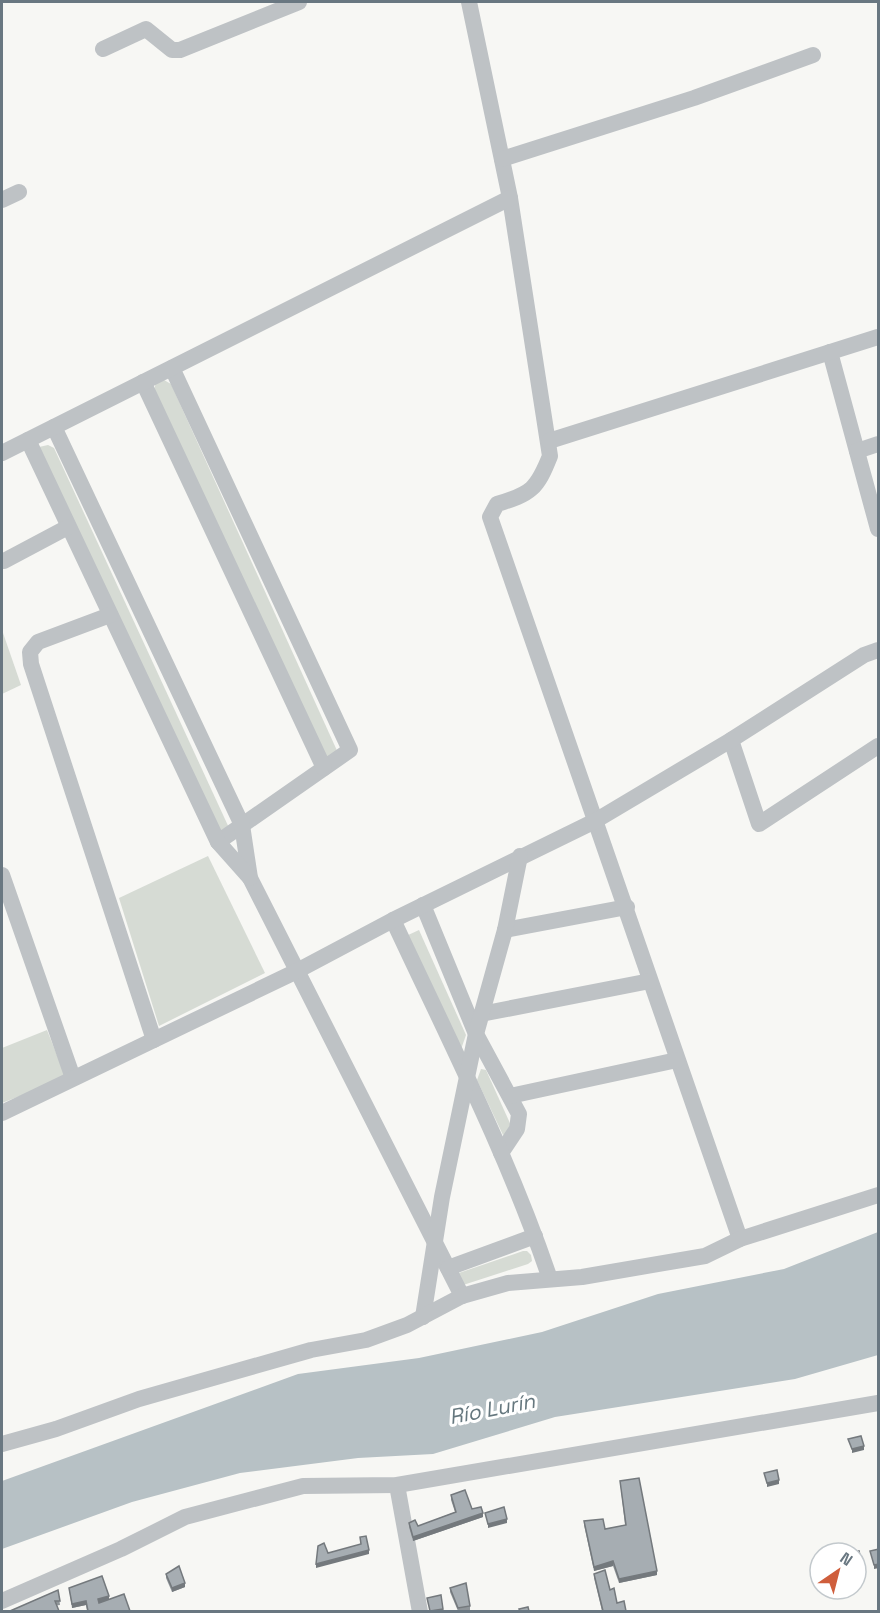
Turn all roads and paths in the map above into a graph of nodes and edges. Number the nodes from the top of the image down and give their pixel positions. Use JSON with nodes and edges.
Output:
{"nodes":[{"id":1,"x":299,"y":2,"type":"edge"},
{"id":2,"x":469,"y":2,"type":"edge"},
{"id":3,"x":103,"y":48,"type":"dead end"},
{"id":4,"x":813,"y":55,"type":"dead end"},
{"id":5,"x":502,"y":159,"type":"junction"},
{"id":6,"x":19,"y":192,"type":"dead end"},
{"id":7,"x":510,"y":198,"type":"junction"},
{"id":8,"x":2,"y":200,"type":"edge"},
{"id":9,"x":879,"y":337,"type":"edge"},
{"id":10,"x":830,"y":352,"type":"junction"},
{"id":11,"x":172,"y":368,"type":"junction"},
{"id":12,"x":143,"y":382,"type":"junction"},
{"id":13,"x":54,"y":427,"type":"junction"},
{"id":14,"x":28,"y":440,"type":"junction"},
{"id":15,"x":549,"y":441,"type":"junction"},
{"id":16,"x":879,"y":444,"type":"edge"},
{"id":17,"x":857,"y":451,"type":"junction"},
{"id":18,"x":2,"y":453,"type":"edge"},
{"id":19,"x":68,"y":527,"type":"junction"},
{"id":20,"x":879,"y":529,"type":"edge"},
{"id":21,"x":4,"y":561,"type":"dead end"},
{"id":22,"x":110,"y":615,"type":"junction"},
{"id":23,"x":879,"y":650,"type":"edge"},
{"id":24,"x":731,"y":740,"type":"junction"},
{"id":25,"x":879,"y":746,"type":"edge"},
{"id":26,"x":324,"y":768,"type":"junction"},
{"id":27,"x":595,"y":821,"type":"junction"},
{"id":28,"x":242,"y":825,"type":"junction"},
{"id":29,"x":218,"y":842,"type":"junction"},
{"id":30,"x":520,"y":856,"type":"junction"},
{"id":31,"x":2,"y":875,"type":"edge"},
{"id":32,"x":250,"y":878,"type":"junction"},
{"id":33,"x":423,"y":905,"type":"junction"},
{"id":34,"x":627,"y":906,"type":"junction"},
{"id":35,"x":393,"y":920,"type":"junction"},
{"id":36,"x":505,"y":930,"type":"junction"},
{"id":37,"x":295,"y":972,"type":"junction"},
{"id":38,"x":650,"y":981,"type":"junction"},
{"id":39,"x":481,"y":1014,"type":"junction"},
{"id":40,"x":476,"y":1034,"type":"junction"},
{"id":41,"x":154,"y":1040,"type":"junction"},
{"id":42,"x":676,"y":1060,"type":"junction"},
{"id":43,"x":74,"y":1078,"type":"junction"},
{"id":44,"x":468,"y":1079,"type":"junction"},
{"id":45,"x":510,"y":1096,"type":"junction"},
{"id":46,"x":2,"y":1113,"type":"edge"},
{"id":47,"x":501,"y":1153,"type":"junction"},
{"id":48,"x":879,"y":1195,"type":"edge"},
{"id":49,"x":536,"y":1236,"type":"junction"},
{"id":50,"x":740,"y":1239,"type":"junction"},
{"id":51,"x":435,"y":1241,"type":"junction"},
{"id":52,"x":448,"y":1268,"type":"junction"},
{"id":53,"x":550,"y":1279,"type":"junction"},
{"id":54,"x":462,"y":1296,"type":"junction"},
{"id":55,"x":423,"y":1317,"type":"junction"},
{"id":56,"x":879,"y":1403,"type":"edge"},
{"id":57,"x":2,"y":1444,"type":"edge"},
{"id":58,"x":397,"y":1485,"type":"junction"},
{"id":59,"x":2,"y":1600,"type":"edge"},
{"id":60,"x":420,"y":1611,"type":"edge"}],
"edges":[{"from":1,"to":3,"type":"street"},
{"from":2,"to":5,"type":"street"},
{"from":4,"to":5,"type":"street"},
{"from":5,"to":7,"type":"street"},
{"from":6,"to":8,"type":"street"},
{"from":7,"to":11,"type":"street"},
{"from":7,"to":15,"type":"street"},
{"from":9,"to":10,"type":"street"},
{"from":10,"to":15,"type":"street"},
{"from":10,"to":17,"type":"street"},
{"from":11,"to":12,"type":"street"},
{"from":11,"to":26,"type":"street"},
{"from":12,"to":13,"type":"street"},
{"from":12,"to":26,"type":"street"},
{"from":13,"to":14,"type":"street"},
{"from":13,"to":28,"type":"street"},
{"from":14,"to":18,"type":"street"},
{"from":14,"to":19,"type":"street"},
{"from":15,"to":27,"type":"street"},
{"from":16,"to":17,"type":"street"},
{"from":17,"to":20,"type":"street"},
{"from":19,"to":21,"type":"street"},
{"from":19,"to":22,"type":"street"},
{"from":22,"to":29,"type":"street"},
{"from":22,"to":41,"type":"street"},
{"from":23,"to":24,"type":"street"},
{"from":24,"to":25,"type":"street"},
{"from":24,"to":27,"type":"street"},
{"from":26,"to":28,"type":"street"},
{"from":27,"to":30,"type":"street"},
{"from":27,"to":34,"type":"street"},
{"from":28,"to":29,"type":"street"},
{"from":28,"to":32,"type":"street"},
{"from":29,"to":32,"type":"street"},
{"from":30,"to":33,"type":"street"},
{"from":30,"to":36,"type":"street"},
{"from":31,"to":43,"type":"street"},
{"from":32,"to":37,"type":"street"},
{"from":33,"to":35,"type":"street"},
{"from":33,"to":40,"type":"street"},
{"from":34,"to":36,"type":"street"},
{"from":34,"to":38,"type":"street"},
{"from":35,"to":37,"type":"street"},
{"from":35,"to":44,"type":"street"},
{"from":36,"to":39,"type":"street"},
{"from":37,"to":41,"type":"street"},
{"from":37,"to":51,"type":"street"},
{"from":38,"to":39,"type":"street"},
{"from":38,"to":42,"type":"street"},
{"from":39,"to":40,"type":"street"},
{"from":40,"to":44,"type":"street"},
{"from":40,"to":45,"type":"street"},
{"from":41,"to":43,"type":"street"},
{"from":42,"to":45,"type":"street"},
{"from":42,"to":50,"type":"street"},
{"from":43,"to":46,"type":"street"},
{"from":44,"to":47,"type":"street"},
{"from":44,"to":51,"type":"street"},
{"from":45,"to":47,"type":"street"},
{"from":47,"to":49,"type":"street"},
{"from":48,"to":50,"type":"street"},
{"from":49,"to":52,"type":"street"},
{"from":49,"to":53,"type":"street"},
{"from":50,"to":53,"type":"street"},
{"from":51,"to":52,"type":"street"},
{"from":51,"to":55,"type":"street"},
{"from":52,"to":54,"type":"street"},
{"from":53,"to":54,"type":"street"},
{"from":54,"to":55,"type":"street"},
{"from":55,"to":57,"type":"street"},
{"from":56,"to":58,"type":"street"},
{"from":58,"to":59,"type":"street"},
{"from":58,"to":60,"type":"street"}]}
